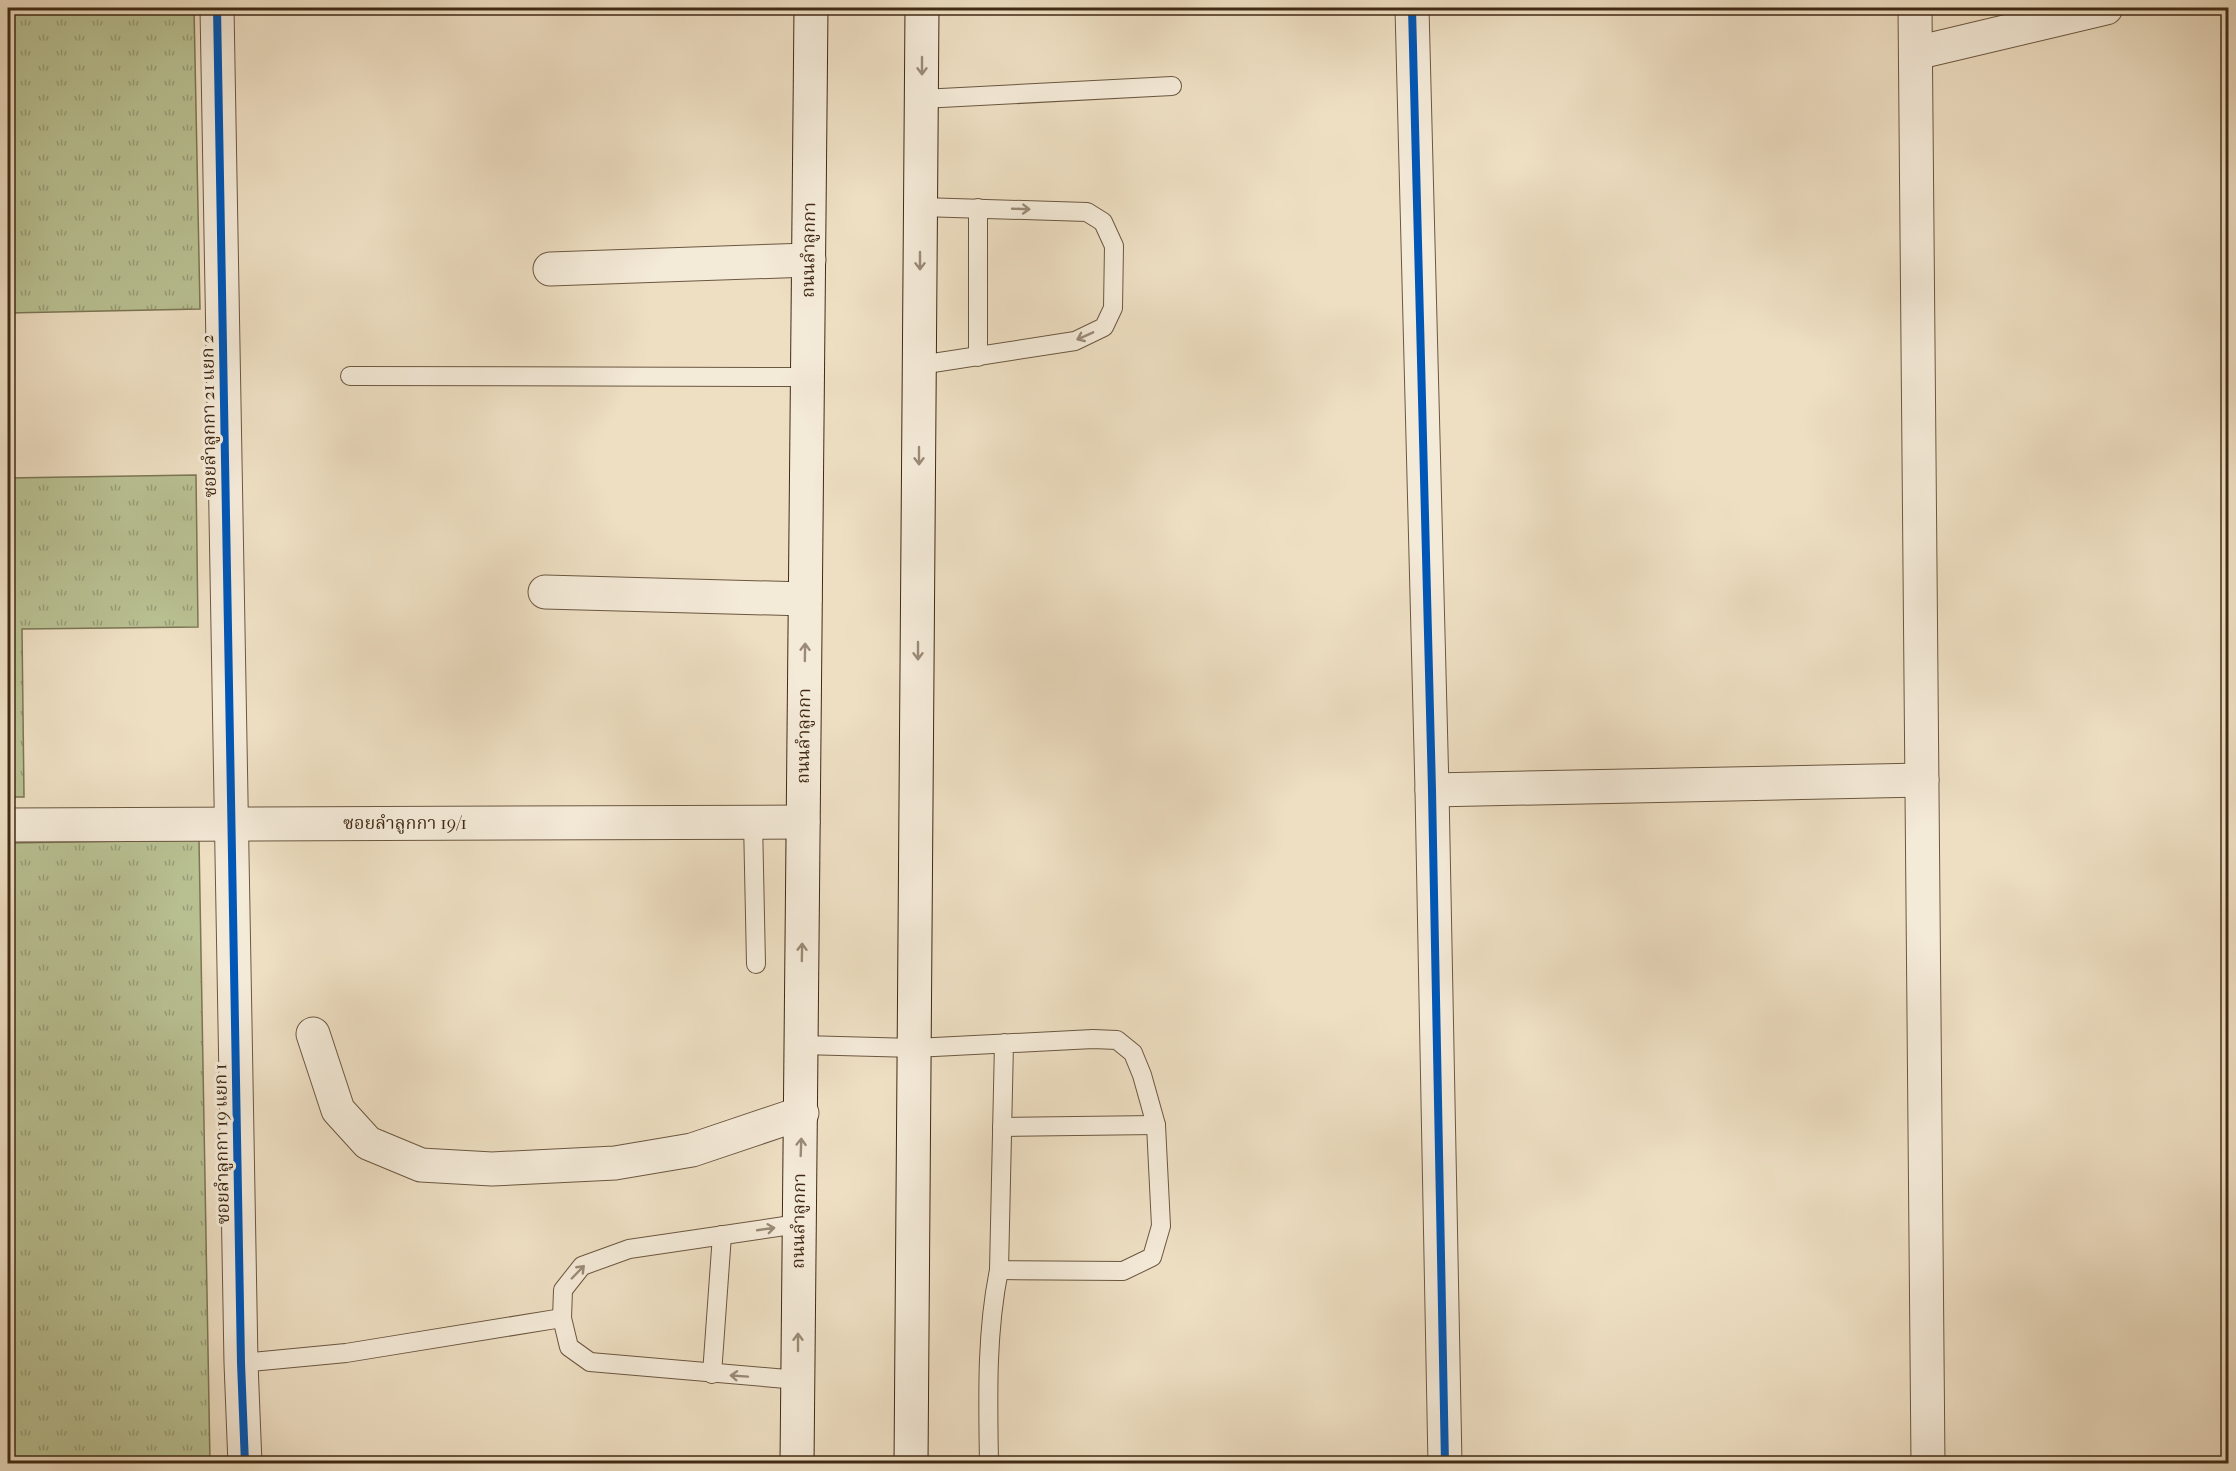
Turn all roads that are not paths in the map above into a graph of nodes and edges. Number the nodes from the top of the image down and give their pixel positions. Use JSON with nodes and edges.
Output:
{"nodes":[{"id":1,"x":217,"y":8,"type":"edge"},
{"id":2,"x":812,"y":8,"type":"edge"},
{"id":3,"x":922,"y":8,"type":"edge"},
{"id":4,"x":1412,"y":8,"type":"edge"},
{"id":5,"x":1915,"y":8,"type":"edge"},
{"id":6,"x":2106,"y":8,"type":"edge"},
{"id":7,"x":1916,"y":53,"type":"junction"},
{"id":8,"x":1173,"y":86,"type":"dead end"},
{"id":9,"x":922,"y":99,"type":"junction"},
{"id":10,"x":921,"y":207,"type":"junction"},
{"id":11,"x":978,"y":208,"type":"junction"},
{"id":12,"x":809,"y":260,"type":"junction"},
{"id":13,"x":550,"y":269,"type":"dead end"},
{"id":14,"x":978,"y":357,"type":"junction"},
{"id":15,"x":920,"y":365,"type":"junction"},
{"id":16,"x":350,"y":376,"type":"dead end"},
{"id":17,"x":808,"y":377,"type":"junction"},
{"id":18,"x":545,"y":592,"type":"dead end"},
{"id":19,"x":805,"y":599,"type":"junction"},
{"id":20,"x":1922,"y":780,"type":"junction"},
{"id":21,"x":1432,"y":790,"type":"junction"},
{"id":22,"x":753,"y":821,"type":"junction"},
{"id":23,"x":803,"y":822,"type":"junction"},
{"id":24,"x":231,"y":824,"type":"junction"},
{"id":25,"x":8,"y":825,"type":"edge"},
{"id":26,"x":756,"y":963,"type":"dead end"},
{"id":27,"x":313,"y":1034,"type":"dead end"},
{"id":28,"x":1004,"y":1043,"type":"junction"},
{"id":29,"x":801,"y":1045,"type":"junction"},
{"id":30,"x":915,"y":1048,"type":"junction"},
{"id":31,"x":802,"y":1113,"type":"junction"},
{"id":32,"x":1156,"y":1125,"type":"junction"},
{"id":33,"x":1002,"y":1127,"type":"junction"},
{"id":34,"x":798,"y":1224,"type":"junction"},
{"id":35,"x":722,"y":1235,"type":"junction"},
{"id":36,"x":999,"y":1270,"type":"junction"},
{"id":37,"x":562,"y":1318,"type":"junction"},
{"id":38,"x":241,"y":1363,"type":"junction"},
{"id":39,"x":712,"y":1374,"type":"junction"},
{"id":40,"x":798,"y":1380,"type":"junction"},
{"id":41,"x":245,"y":1464,"type":"edge"},
{"id":42,"x":797,"y":1464,"type":"edge"},
{"id":43,"x":911,"y":1464,"type":"edge"},
{"id":44,"x":989,"y":1464,"type":"edge"},
{"id":45,"x":1445,"y":1464,"type":"edge"},
{"id":46,"x":1928,"y":1464,"type":"edge"}],
"edges":[{"from":1,"to":24,"type":"street","name":"ซอยลำลูกกา 21 แยก 2"},
{"from":2,"to":12,"type":"street","name":"ถนนลำลูกกา"},
{"from":3,"to":9,"type":"street","one_way":true},
{"from":4,"to":21,"type":"street"},
{"from":5,"to":7,"type":"street"},
{"from":6,"to":7,"type":"street"},
{"from":7,"to":20,"type":"street"},
{"from":8,"to":9,"type":"lane"},
{"from":9,"to":10,"type":"street"},
{"from":10,"to":11,"type":"lane"},
{"from":10,"to":15,"type":"street","one_way":true},
{"from":11,"to":14,"type":"lane"},
{"from":11,"to":14,"type":"lane","one_way":true},
{"from":12,"to":13,"type":"street"},
{"from":12,"to":17,"type":"street","name":"ถนนลำลูกกา"},
{"from":14,"to":15,"type":"lane"},
{"from":15,"to":30,"type":"street","one_way":true},
{"from":16,"to":17,"type":"lane"},
{"from":17,"to":19,"type":"street","name":"ถนนลำลูกกา"},
{"from":18,"to":19,"type":"street"},
{"from":23,"to":19,"type":"street","name":"ถนนลำลูกกา","one_way":true},
{"from":20,"to":21,"type":"street"},
{"from":20,"to":46,"type":"street"},
{"from":21,"to":45,"type":"street"},
{"from":22,"to":23,"type":"street","name":"ซอยลำลูกกา 19/1"},
{"from":22,"to":24,"type":"street","name":"ซอยลำลูกกา 19/1"},
{"from":22,"to":26,"type":"lane"},
{"from":29,"to":23,"type":"street","name":"ถนนลำลูกกา","one_way":true},
{"from":24,"to":25,"type":"street","name":"ซอยลำลูกกา 19/1"},
{"from":24,"to":38,"type":"street","name":"ซอยลำลูกกา 19 แยก 1"},
{"from":27,"to":31,"type":"street"},
{"from":28,"to":30,"type":"lane"},
{"from":28,"to":32,"type":"lane"},
{"from":28,"to":33,"type":"lane"},
{"from":29,"to":30,"type":"lane"},
{"from":29,"to":31,"type":"street","name":"ถนนลำลูกกา"},
{"from":30,"to":43,"type":"street"},
{"from":34,"to":31,"type":"street","name":"ถนนลำลูกกา","one_way":true},
{"from":32,"to":33,"type":"lane"},
{"from":32,"to":36,"type":"lane"},
{"from":33,"to":36,"type":"lane"},
{"from":35,"to":34,"type":"lane","one_way":true},
{"from":40,"to":34,"type":"street","name":"ถนนลำลูกกา","one_way":true},
{"from":37,"to":35,"type":"lane","one_way":true},
{"from":35,"to":39,"type":"lane"},
{"from":36,"to":44,"type":"lane"},
{"from":37,"to":38,"type":"lane"},
{"from":37,"to":39,"type":"lane"},
{"from":38,"to":41,"type":"street","name":"ซอยลำลูกกา 19 แยก 1"},
{"from":40,"to":39,"type":"lane","one_way":true},
{"from":40,"to":42,"type":"street","name":"ถนนลำลูกกา"}]}
